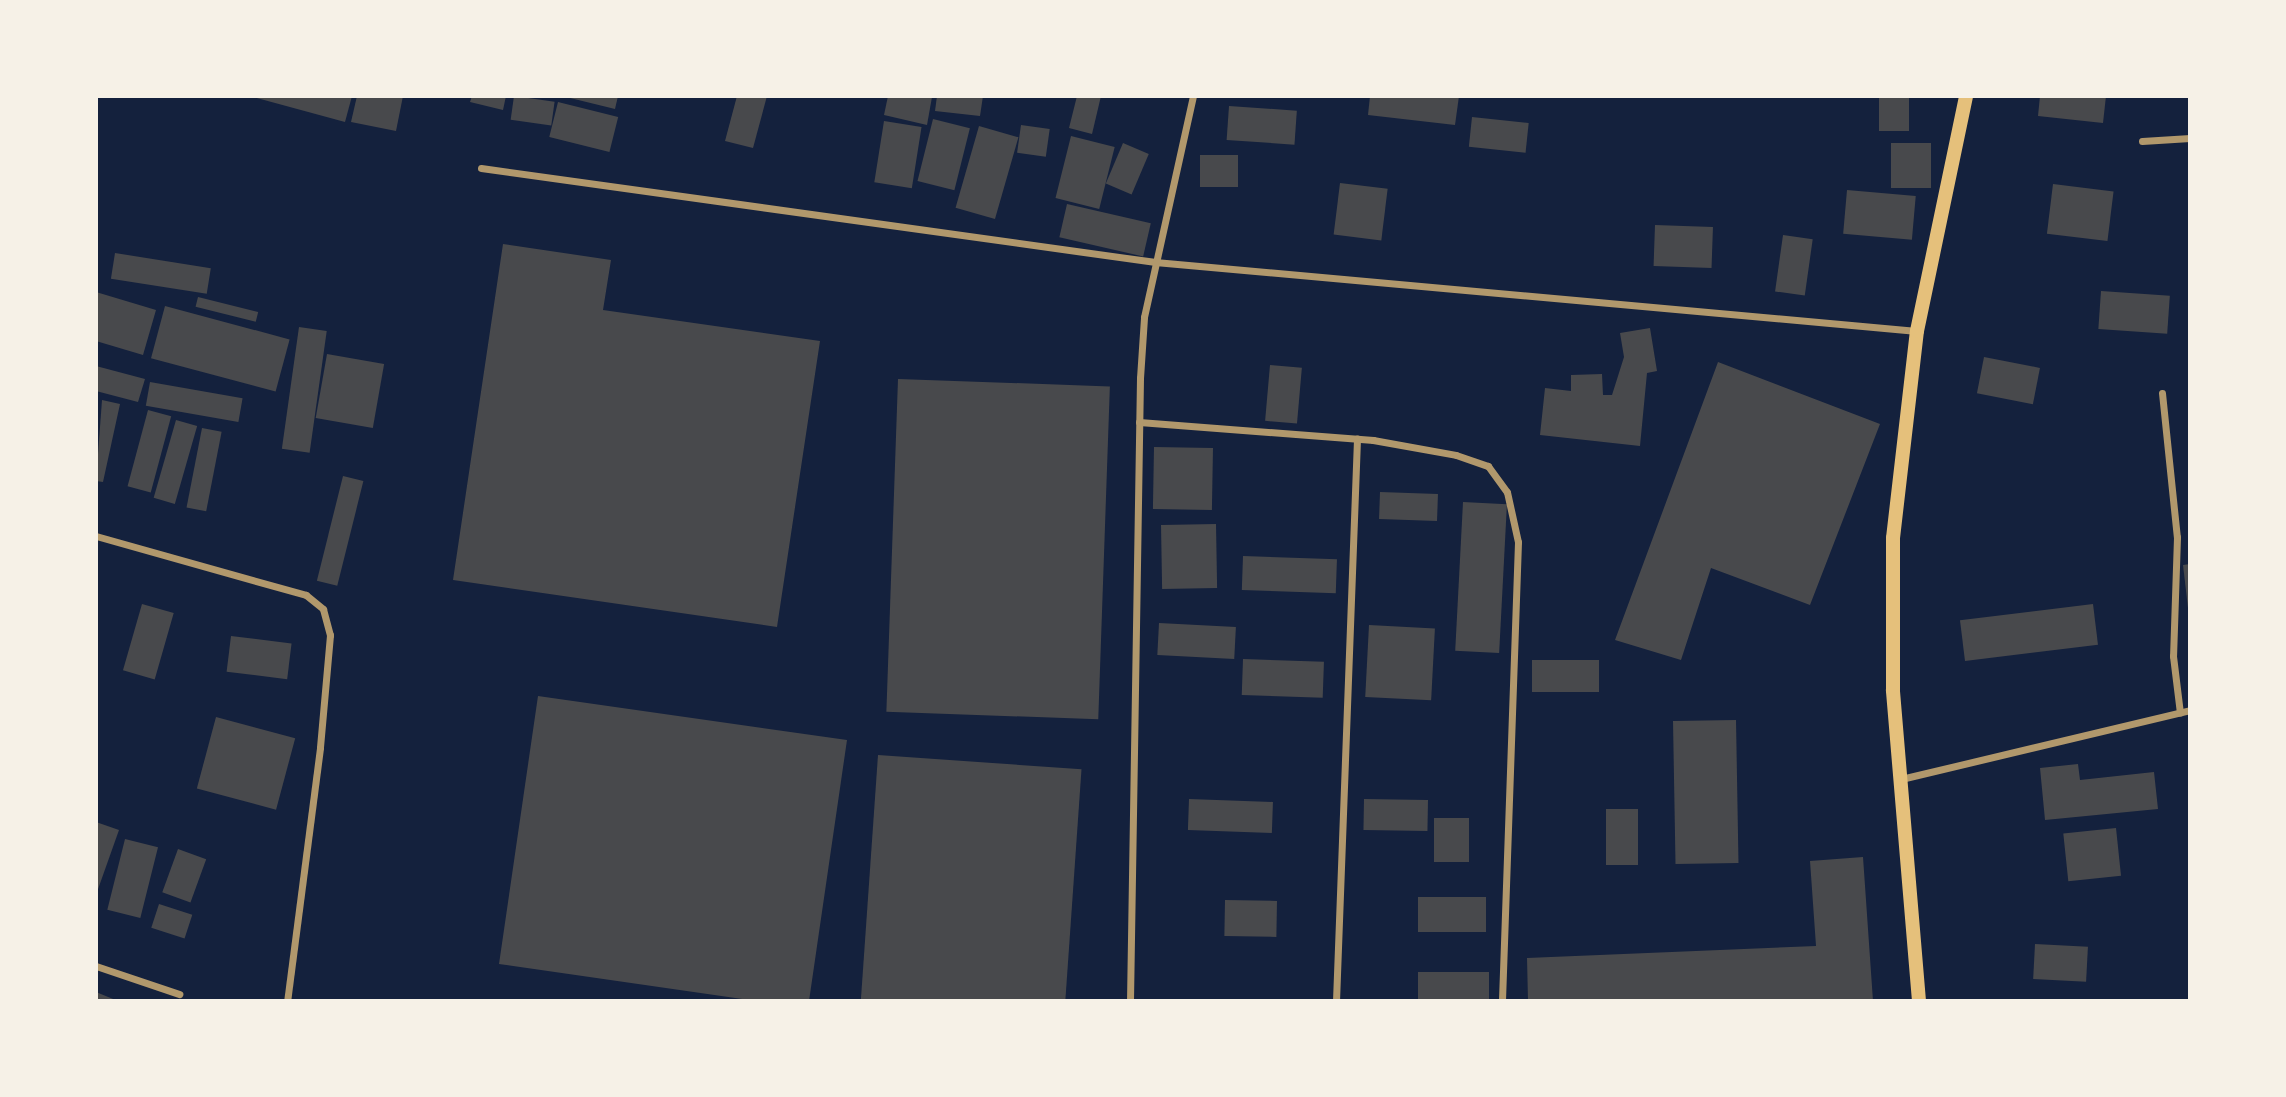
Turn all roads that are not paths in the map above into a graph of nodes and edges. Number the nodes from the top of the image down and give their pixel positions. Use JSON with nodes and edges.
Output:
{"nodes":[{"id":1,"x":1193,"y":96,"type":"edge"},
{"id":2,"x":1966,"y":96,"type":"edge"},
{"id":3,"x":2190,"y":138,"type":"edge"},
{"id":4,"x":2142,"y":141,"type":"dead end"},
{"id":5,"x":481,"y":168,"type":"dead end"},
{"id":6,"x":1155,"y":262,"type":"junction"},
{"id":7,"x":1917,"y":331,"type":"junction"},
{"id":8,"x":2162,"y":393,"type":"dead end"},
{"id":9,"x":1139,"y":422,"type":"junction"},
{"id":10,"x":1357,"y":438,"type":"junction"},
{"id":11,"x":96,"y":536,"type":"edge"},
{"id":12,"x":2190,"y":710,"type":"edge"},
{"id":13,"x":2180,"y":713,"type":"junction"},
{"id":14,"x":1902,"y":779,"type":"junction"},
{"id":15,"x":96,"y":966,"type":"edge"},
{"id":16,"x":179,"y":994,"type":"dead end"},
{"id":17,"x":287,"y":1001,"type":"edge"},
{"id":18,"x":1130,"y":1001,"type":"edge"},
{"id":19,"x":1336,"y":1001,"type":"edge"},
{"id":20,"x":1502,"y":1001,"type":"edge"},
{"id":21,"x":1919,"y":1001,"type":"edge"}],
"edges":[{"from":1,"to":6,"type":"street"},
{"from":2,"to":7,"type":"main road"},
{"from":3,"to":4,"type":"street"},
{"from":5,"to":6,"type":"street"},
{"from":6,"to":7,"type":"street"},
{"from":6,"to":9,"type":"street"},
{"from":7,"to":14,"type":"main road"},
{"from":8,"to":13,"type":"street"},
{"from":9,"to":10,"type":"street"},
{"from":9,"to":18,"type":"street"},
{"from":10,"to":19,"type":"street"},
{"from":10,"to":20,"type":"street"},
{"from":11,"to":17,"type":"street"},
{"from":12,"to":13,"type":"street"},
{"from":13,"to":14,"type":"street"},
{"from":14,"to":21,"type":"main road"},
{"from":15,"to":16,"type":"street"}]}
